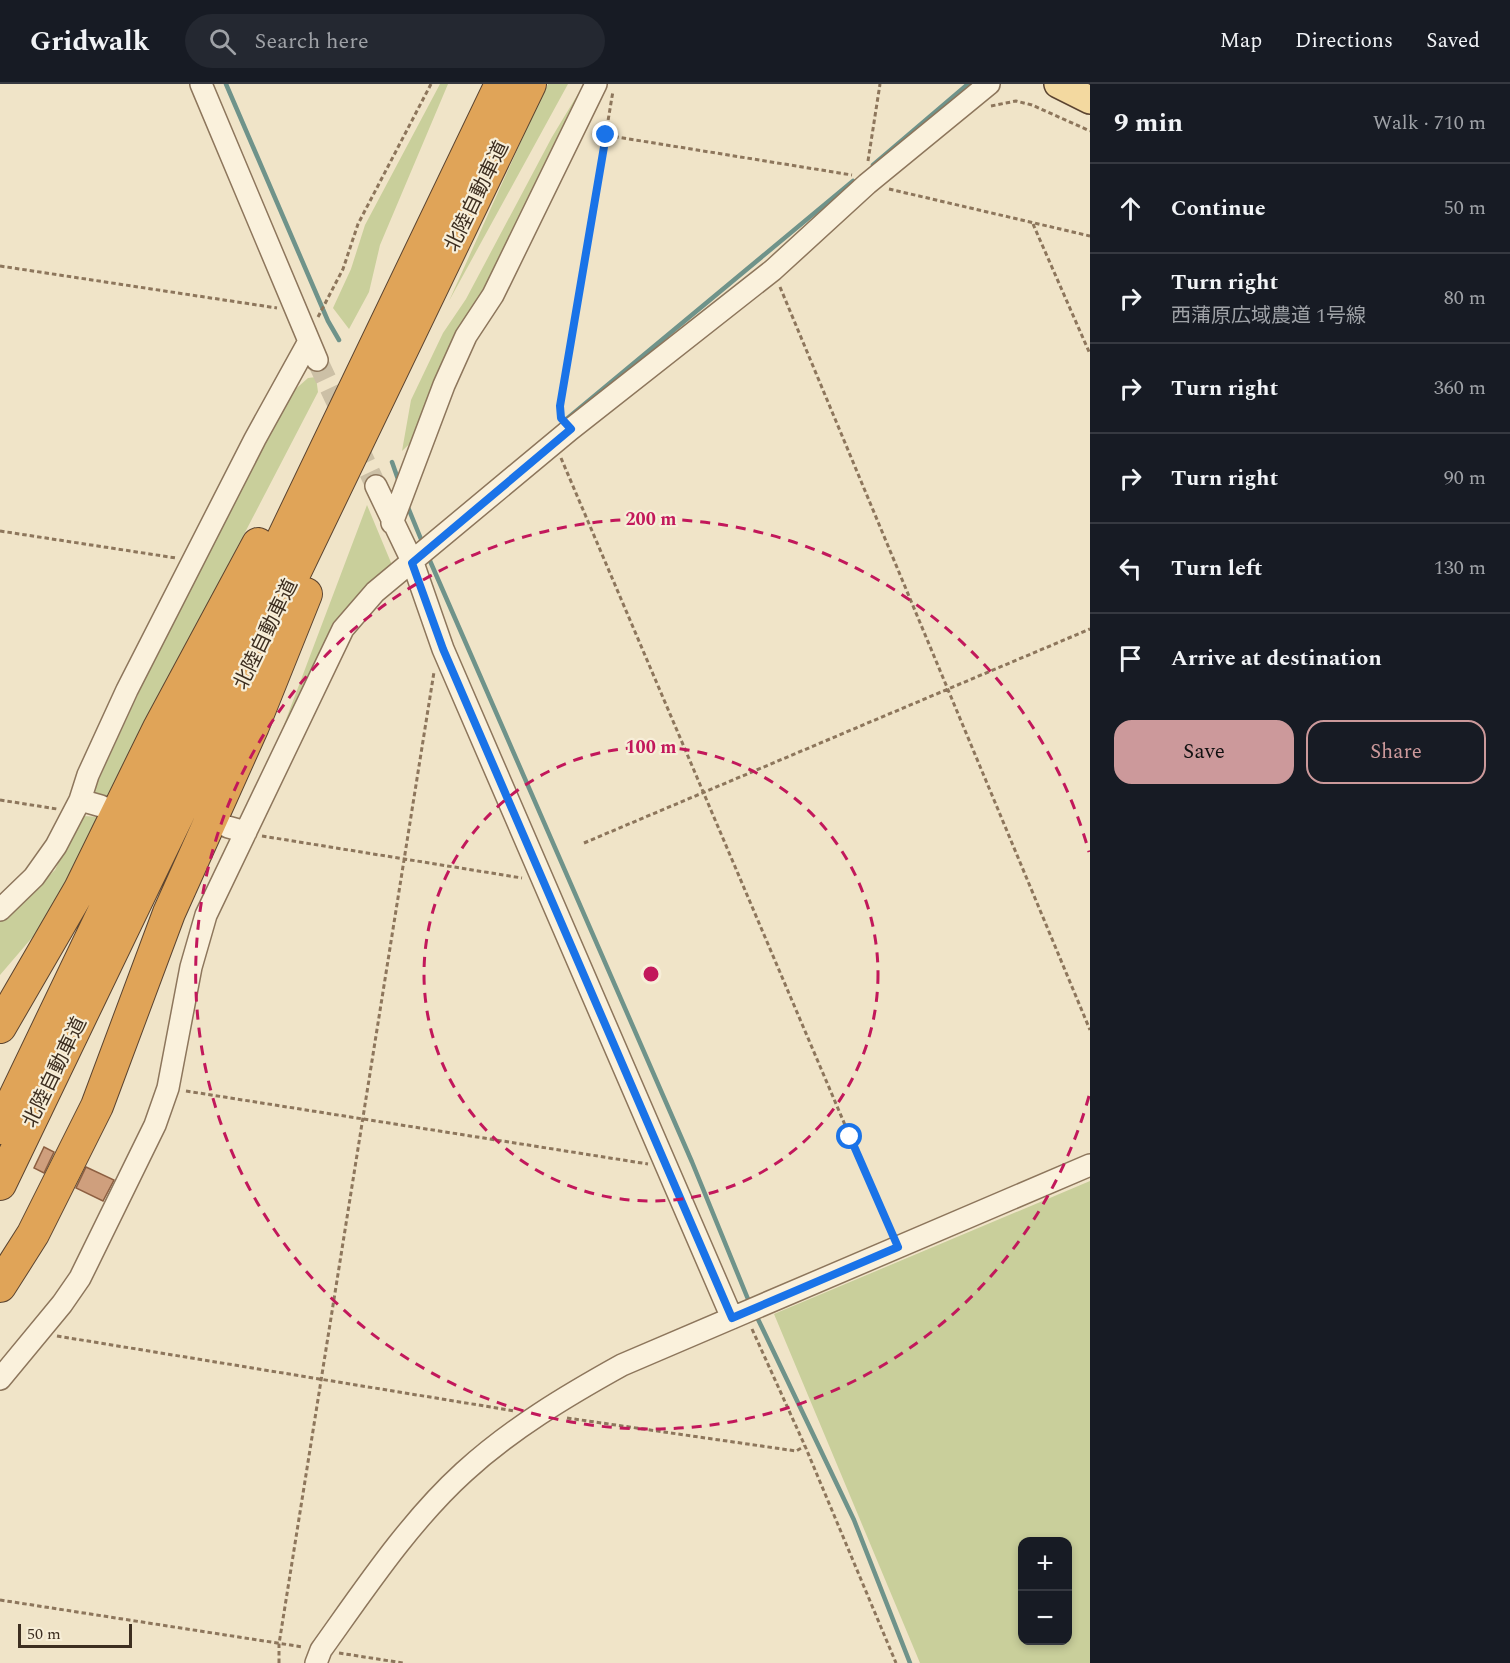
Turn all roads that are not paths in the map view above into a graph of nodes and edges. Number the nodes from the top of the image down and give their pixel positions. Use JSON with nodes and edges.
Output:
{"nodes":[{"id":1,"x":201,"y":84,"type":"edge"},
{"id":2,"x":501,"y":84,"type":"edge"},
{"id":3,"x":530,"y":84,"type":"edge"},
{"id":4,"x":596,"y":84,"type":"edge"},
{"id":5,"x":989,"y":84,"type":"edge"},
{"id":6,"x":1058,"y":84,"type":"edge"},
{"id":7,"x":1090,"y":100,"type":"edge"},
{"id":8,"x":484,"y":118,"type":"junction"},
{"id":9,"x":397,"y":361,"type":"junction"},
{"id":10,"x":376,"y":486,"type":"tunnel mouth"},
{"id":11,"x":392,"y":524,"type":"junction"},
{"id":12,"x":412,"y":563,"type":"junction"},
{"id":13,"x":77,"y":805,"type":"junction"},
{"id":14,"x":101,"y":806,"type":"dead end"},
{"id":15,"x":0,"y":910,"type":"edge"},
{"id":16,"x":0,"y":1027,"type":"edge"},
{"id":17,"x":0,"y":1128,"type":"edge"},
{"id":18,"x":1090,"y":1165,"type":"edge"},
{"id":19,"x":0,"y":1184,"type":"edge"},
{"id":20,"x":0,"y":1286,"type":"edge"},
{"id":21,"x":732,"y":1318,"type":"junction"},
{"id":22,"x":0,"y":1379,"type":"edge"},
{"id":23,"x":319,"y":1657,"type":"edge"}],
"edges":[{"from":1,"to":13,"type":"street"},
{"from":2,"to":8,"type":"highway","name":"北陸自動車道"},
{"from":3,"to":9,"type":"highway","name":"北陸自動車道"},
{"from":4,"to":11,"type":"street"},
{"from":5,"to":12,"type":"street"},
{"from":6,"to":7,"type":"main road"},
{"from":8,"to":16,"type":"highway"},
{"from":8,"to":17,"type":"highway","name":"北陸自動車道"},
{"from":9,"to":19,"type":"highway","name":"北陸自動車道"},
{"from":9,"to":20,"type":"highway"},
{"from":10,"to":11,"type":"street"},
{"from":11,"to":12,"type":"street"},
{"from":12,"to":21,"type":"street"},
{"from":12,"to":22,"type":"street"},
{"from":13,"to":14,"type":"street"},
{"from":13,"to":15,"type":"street"},
{"from":18,"to":21,"type":"street"},
{"from":21,"to":23,"type":"street"}]}
